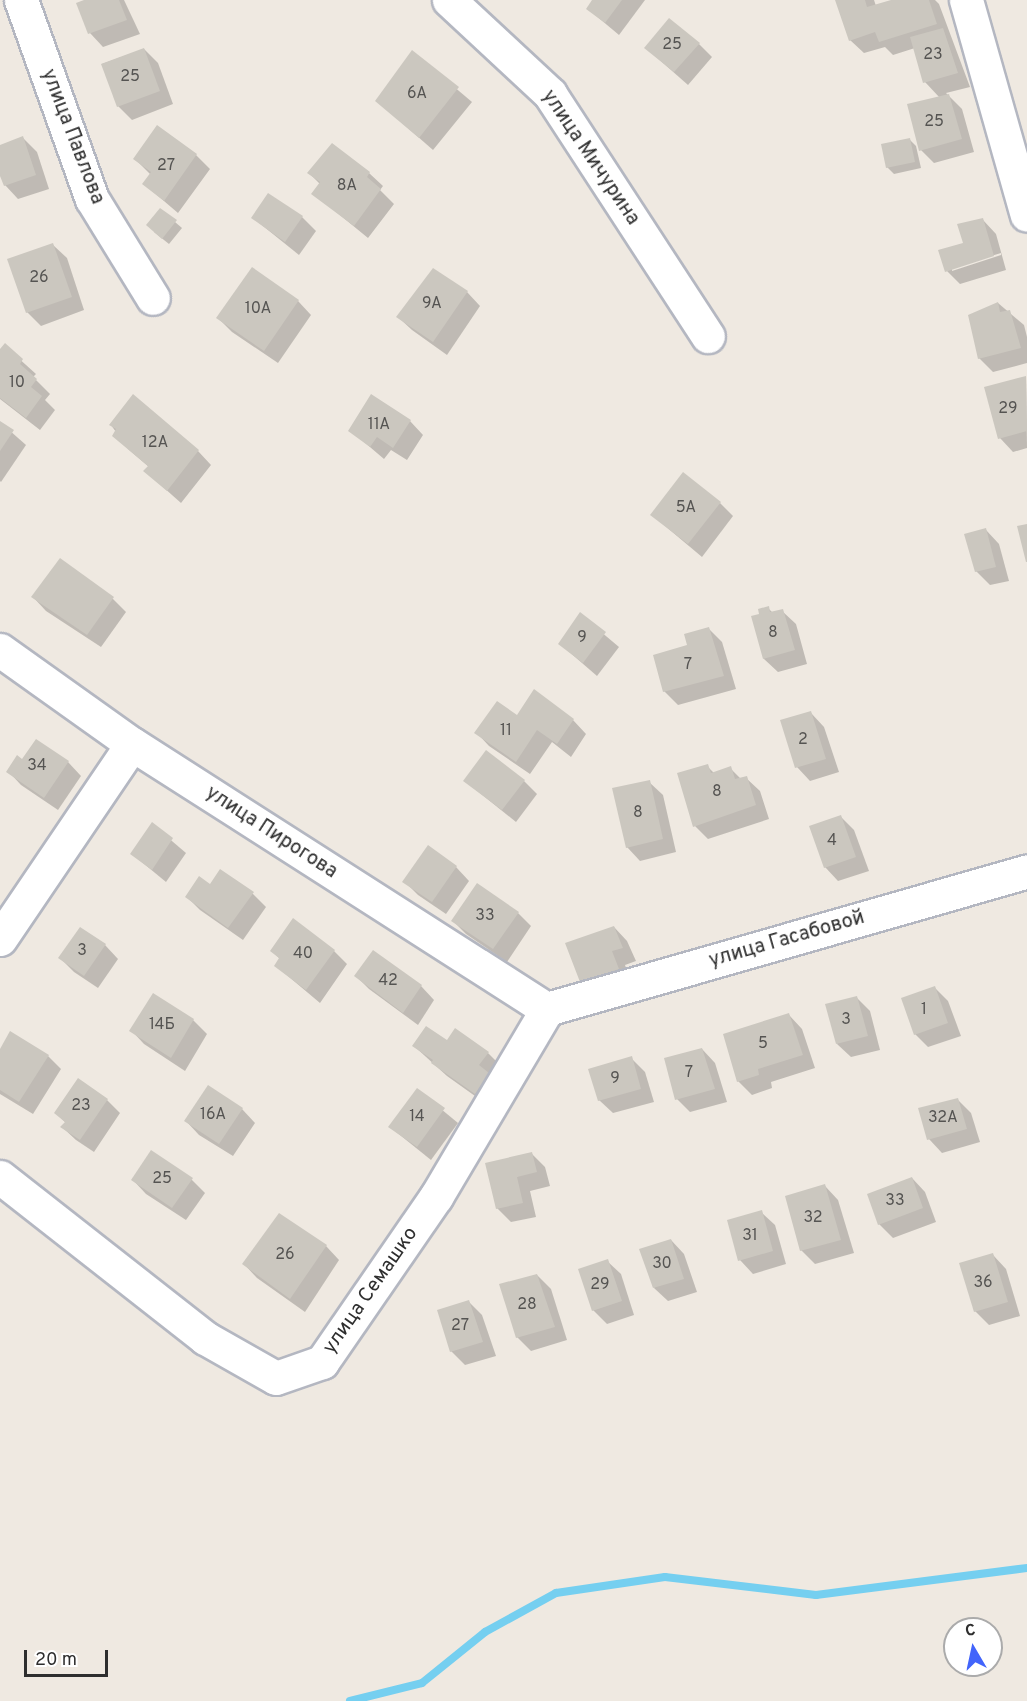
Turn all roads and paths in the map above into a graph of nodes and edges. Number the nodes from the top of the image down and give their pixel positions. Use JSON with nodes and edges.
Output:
{"nodes":[{"id":1,"x":21,"y":0,"type":"edge"},
{"id":2,"x":450,"y":0,"type":"edge"},
{"id":3,"x":966,"y":0,"type":"edge"},
{"id":4,"x":1027,"y":215,"type":"edge"},
{"id":5,"x":153,"y":298,"type":"dead end"},
{"id":6,"x":708,"y":336,"type":"dead end"},
{"id":7,"x":0,"y":650,"type":"edge"},
{"id":8,"x":132,"y":744,"type":"junction"},
{"id":9,"x":1027,"y":871,"type":"edge"},
{"id":10,"x":0,"y":939,"type":"edge"},
{"id":11,"x":547,"y":1009,"type":"junction"},
{"id":12,"x":0,"y":1177,"type":"edge"}],
"edges":[{"from":1,"to":5,"type":"street","name":"улица Павлова"},
{"from":2,"to":6,"type":"street","name":"улица Мичурина"},
{"from":3,"to":4,"type":"street"},
{"from":7,"to":8,"type":"street","name":"улица Пирогова"},
{"from":8,"to":10,"type":"street"},
{"from":8,"to":11,"type":"street","name":"улица Пирогова"},
{"from":9,"to":11,"type":"street","name":"улица Гасабовой"},
{"from":11,"to":12,"type":"street","name":"улица Семашко"}]}
